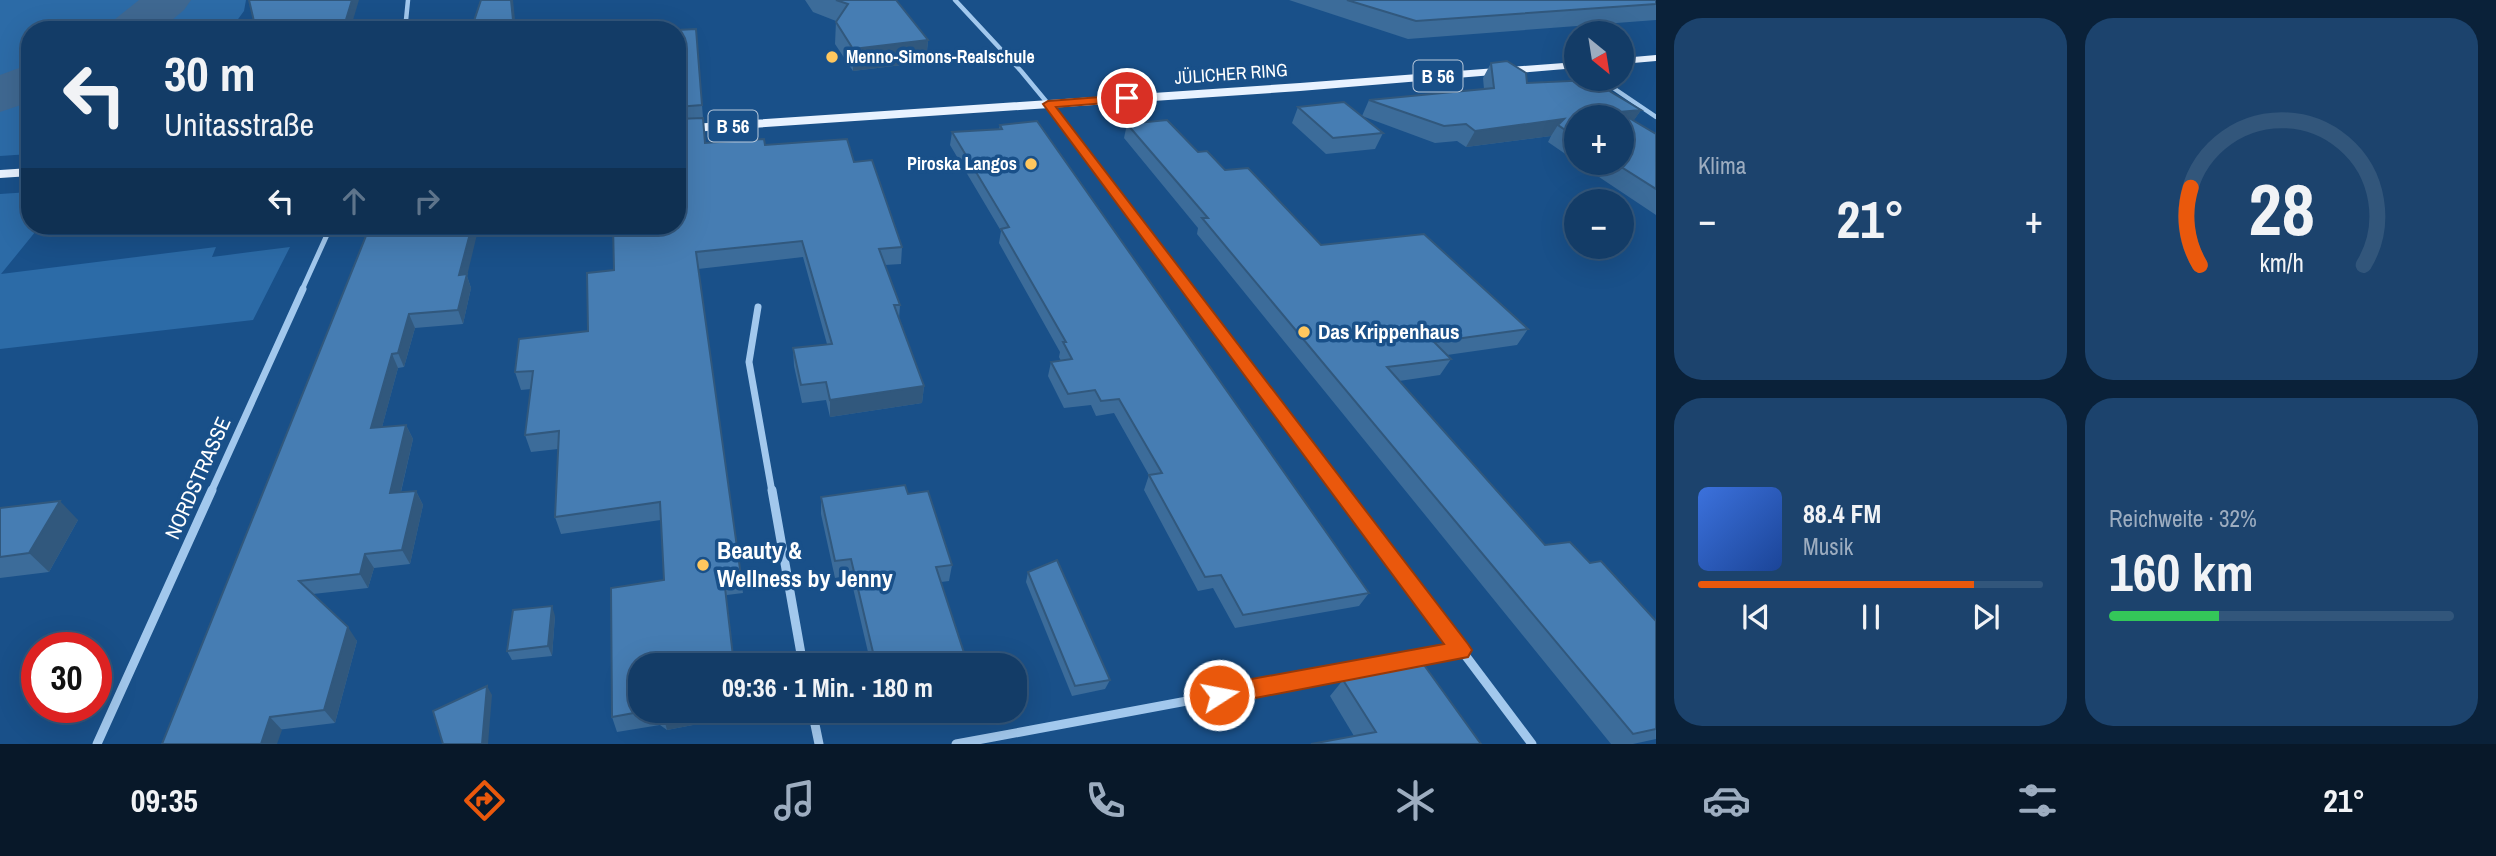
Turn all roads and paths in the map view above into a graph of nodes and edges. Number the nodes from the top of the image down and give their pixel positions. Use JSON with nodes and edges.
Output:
{"nodes":[{"id":1,"x":408,"y":0,"type":"edge"},
{"id":2,"x":956,"y":0,"type":"edge"},
{"id":3,"x":406,"y":21,"type":"edge"},
{"id":4,"x":1656,"y":58,"type":"edge"},
{"id":5,"x":1634,"y":60,"type":"edge"},
{"id":6,"x":1564,"y":66,"type":"edge"},
{"id":7,"x":1618,"y":91,"type":"edge"},
{"id":8,"x":1048,"y":104,"type":"junction"},
{"id":9,"x":1656,"y":117,"type":"edge"},
{"id":10,"x":686,"y":128,"type":"edge"},
{"id":11,"x":21,"y":173,"type":"edge"},
{"id":12,"x":0,"y":174,"type":"edge"},
{"id":13,"x":327,"y":235,"type":"edge"},
{"id":14,"x":758,"y":307,"type":"dead end"},
{"id":15,"x":1461,"y":650,"type":"junction"},
{"id":16,"x":801,"y":653,"type":"edge"},
{"id":17,"x":815,"y":723,"type":"edge"},
{"id":18,"x":96,"y":744,"type":"edge"},
{"id":19,"x":819,"y":744,"type":"edge"},
{"id":20,"x":956,"y":744,"type":"edge"},
{"id":21,"x":1532,"y":744,"type":"edge"}],
"edges":[{"from":1,"to":3,"type":"street"},
{"from":2,"to":8,"type":"street"},
{"from":4,"to":5,"type":"main road"},
{"from":6,"to":8,"type":"main road","name":"JÜLICHER RING","number":"B 56"},
{"from":7,"to":9,"type":"street"},
{"from":8,"to":10,"type":"main road","name":"JÜLICHER RING","number":"B 56"},
{"from":8,"to":15,"type":"street"},
{"from":11,"to":12,"type":"main road"},
{"from":13,"to":18,"type":"street","name":"NORDSTRASSE"},
{"from":14,"to":16,"type":"street"},
{"from":15,"to":20,"type":"street"},
{"from":15,"to":21,"type":"street"},
{"from":17,"to":19,"type":"street"}]}
